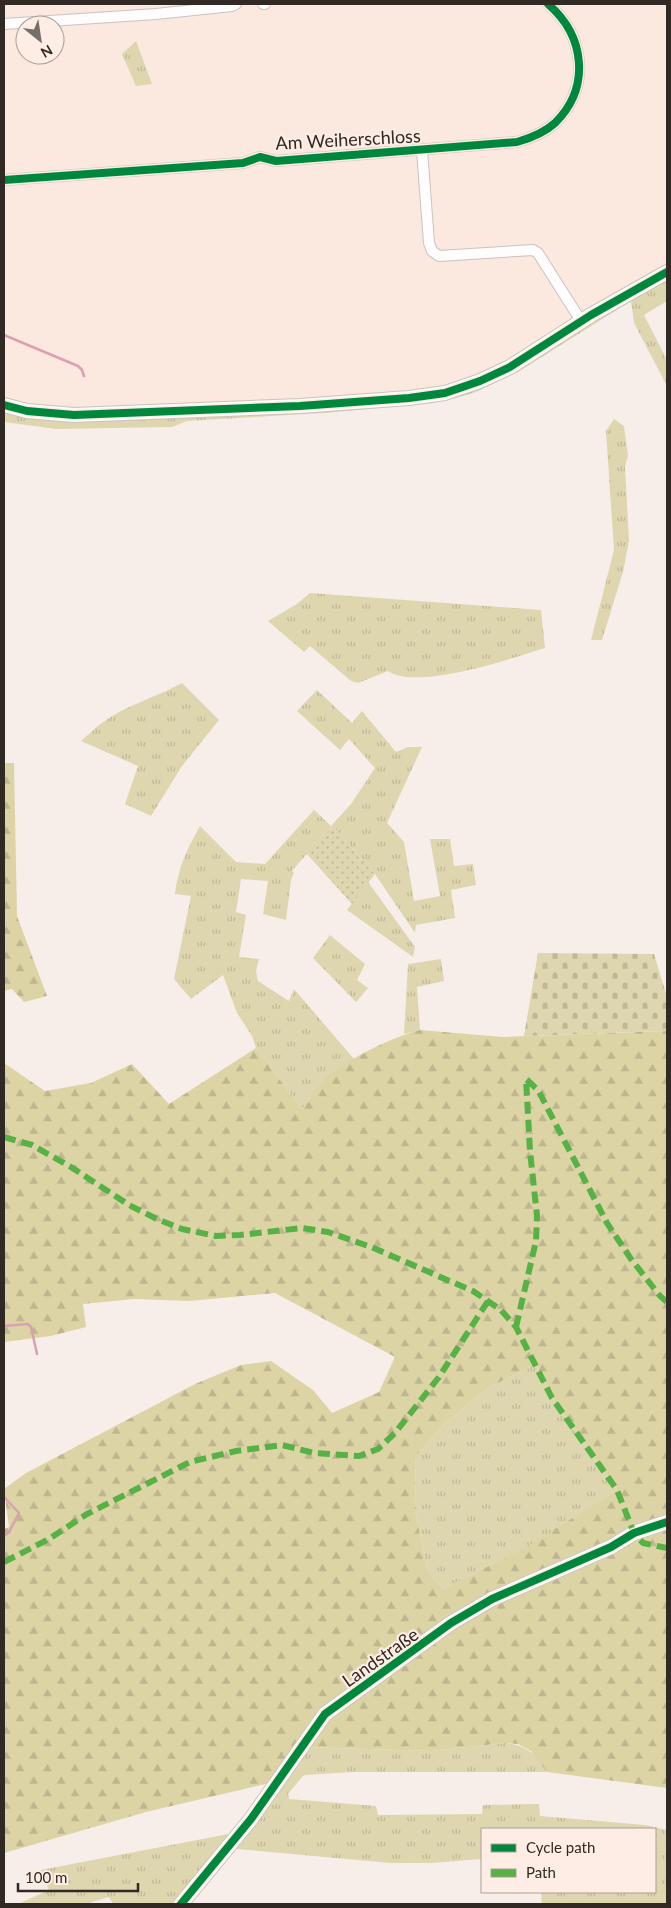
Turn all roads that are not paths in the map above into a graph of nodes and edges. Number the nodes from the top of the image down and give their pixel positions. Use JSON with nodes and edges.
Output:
{"nodes":[{"id":1,"x":233,"y":4,"type":"edge"},
{"id":2,"x":548,"y":4,"type":"edge"},
{"id":3,"x":4,"y":24,"type":"edge"},
{"id":4,"x":422,"y":150,"type":"junction"},
{"id":5,"x":4,"y":180,"type":"edge"},
{"id":6,"x":667,"y":272,"type":"edge"},
{"id":7,"x":581,"y":321,"type":"junction"},
{"id":8,"x":4,"y":405,"type":"edge"},
{"id":9,"x":667,"y":1522,"type":"edge"},
{"id":10,"x":181,"y":1904,"type":"edge"}],
"edges":[{"from":1,"to":3,"type":"street"},
{"from":2,"to":4,"type":"street","name":"Am Weiherschloss"},
{"from":4,"to":5,"type":"street","name":"Am Weiherschloss"},
{"from":4,"to":7,"type":"street","name":"Am Weiherschloss"},
{"from":6,"to":7,"type":"street"},
{"from":7,"to":8,"type":"street"},
{"from":9,"to":10,"type":"street","name":"Landstraße"}]}
